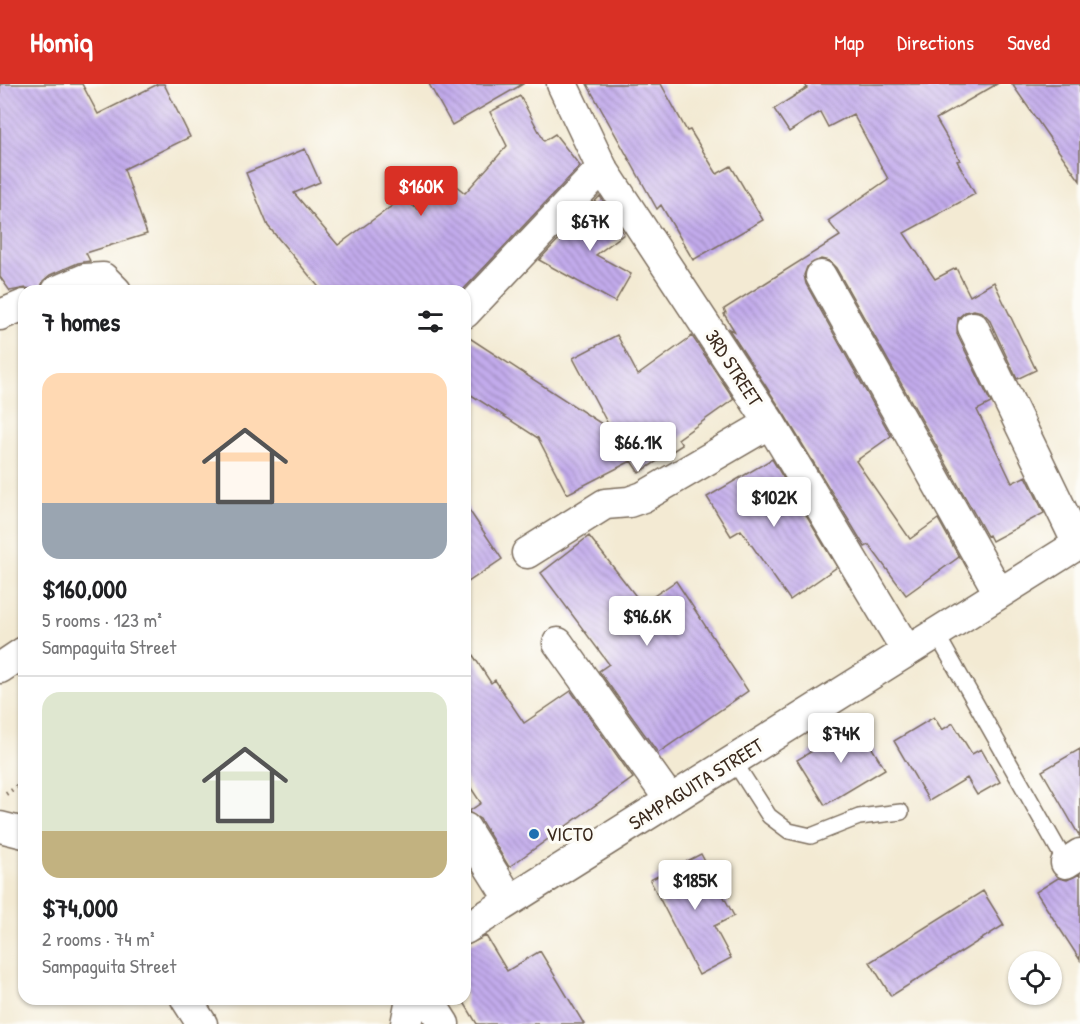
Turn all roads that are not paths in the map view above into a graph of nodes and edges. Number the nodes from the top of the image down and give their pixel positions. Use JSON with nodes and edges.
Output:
{"nodes":[{"id":1,"x":562,"y":84,"type":"edge"},
{"id":2,"x":602,"y":168,"type":"junction"},
{"id":3,"x":821,"y":276,"type":"dead end"},
{"id":4,"x":71,"y":285,"type":"edge"},
{"id":5,"x":110,"y":285,"type":"edge"},
{"id":6,"x":471,"y":307,"type":"edge"},
{"id":7,"x":18,"y":308,"type":"edge"},
{"id":8,"x":0,"y":315,"type":"edge"},
{"id":9,"x":973,"y":327,"type":"dead end"},
{"id":10,"x":770,"y":423,"type":"junction"},
{"id":11,"x":1079,"y":543,"type":"edge"},
{"id":12,"x":527,"y":553,"type":"dead end"},
{"id":13,"x":999,"y":593,"type":"junction"},
{"id":14,"x":936,"y":633,"type":"junction"},
{"id":15,"x":558,"y":643,"type":"dead end"},
{"id":16,"x":907,"y":651,"type":"junction"},
{"id":17,"x":18,"y":656,"type":"edge"},
{"id":18,"x":0,"y":669,"type":"edge"},
{"id":19,"x":733,"y":760,"type":"junction"},
{"id":20,"x":670,"y":800,"type":"junction"},
{"id":21,"x":901,"y":812,"type":"dead end"},
{"id":22,"x":0,"y":827,"type":"edge"},
{"id":23,"x":18,"y":832,"type":"edge"},
{"id":24,"x":471,"y":838,"type":"edge"},
{"id":25,"x":1073,"y":858,"type":"edge"},
{"id":26,"x":510,"y":900,"type":"junction"},
{"id":27,"x":471,"y":925,"type":"edge"},
{"id":28,"x":190,"y":1005,"type":"edge"},
{"id":29,"x":410,"y":1005,"type":"edge"},
{"id":30,"x":432,"y":1005,"type":"edge"},
{"id":31,"x":201,"y":1024,"type":"edge"},
{"id":32,"x":406,"y":1024,"type":"edge"},
{"id":33,"x":444,"y":1024,"type":"edge"}],
"edges":[{"from":1,"to":2,"type":"street","name":"3RD STREET"},
{"from":2,"to":6,"type":"street"},
{"from":2,"to":10,"type":"street","name":"3RD STREET"},
{"from":3,"to":13,"type":"street"},
{"from":4,"to":5,"type":"street"},
{"from":7,"to":8,"type":"street"},
{"from":9,"to":11,"type":"street"},
{"from":10,"to":12,"type":"street"},
{"from":10,"to":16,"type":"street","name":"3RD STREET"},
{"from":11,"to":13,"type":"street","name":"SAMPAGUITA STREET"},
{"from":13,"to":14,"type":"street","name":"SAMPAGUITA STREET"},
{"from":14,"to":16,"type":"street","name":"SAMPAGUITA STREET"},
{"from":14,"to":25,"type":"lane"},
{"from":15,"to":20,"type":"street"},
{"from":16,"to":19,"type":"street","name":"SAMPAGUITA STREET"},
{"from":17,"to":18,"type":"street"},
{"from":19,"to":20,"type":"street","name":"SAMPAGUITA STREET"},
{"from":19,"to":21,"type":"lane"},
{"from":20,"to":26,"type":"street","name":"SAMPAGUITA STREET"},
{"from":22,"to":23,"type":"street"},
{"from":24,"to":26,"type":"street"},
{"from":26,"to":27,"type":"street","name":"SAMPAGUITA STREET"},
{"from":28,"to":31,"type":"street"},
{"from":29,"to":32,"type":"street"},
{"from":30,"to":33,"type":"street"}]}
